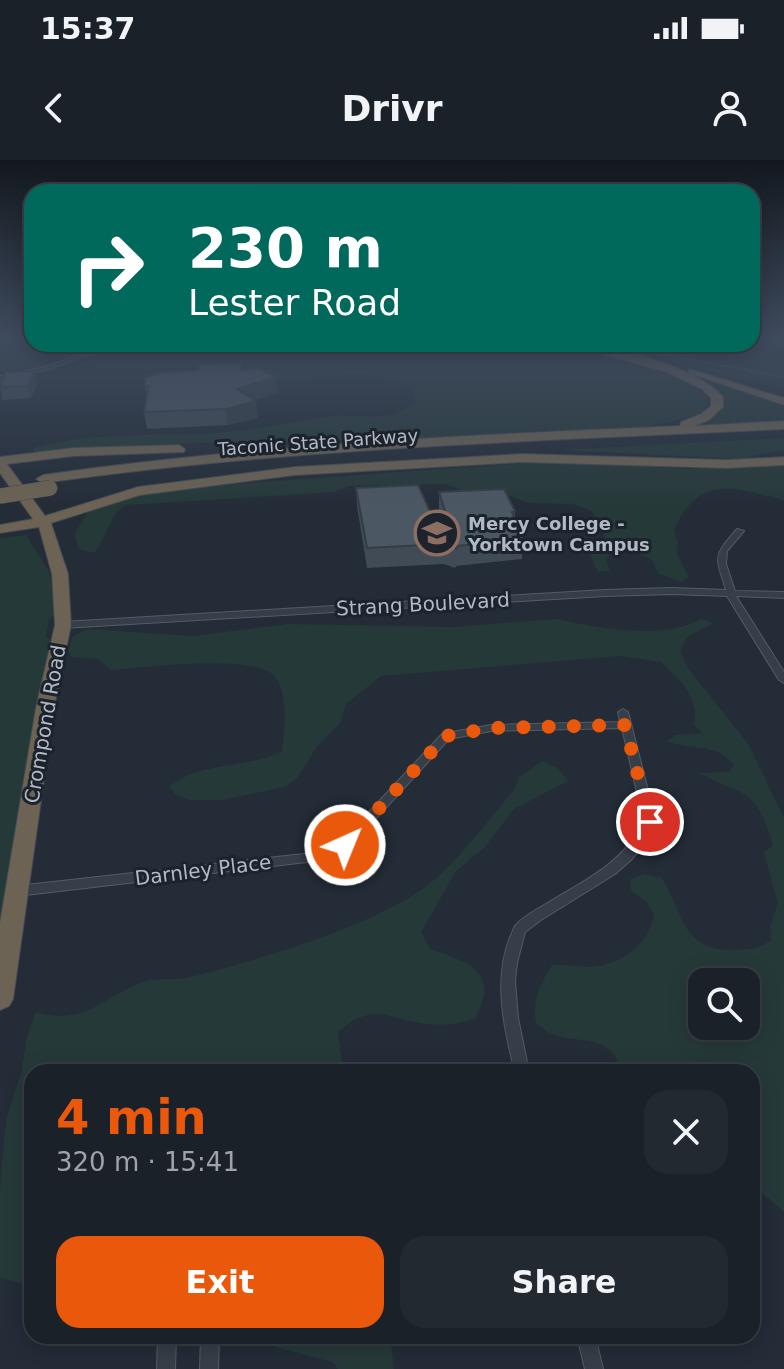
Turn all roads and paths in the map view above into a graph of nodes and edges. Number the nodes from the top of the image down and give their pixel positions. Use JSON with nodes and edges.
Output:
{"nodes":[{"id":1,"x":715,"y":395,"type":"edge"},
{"id":2,"x":784,"y":425,"type":"edge"},
{"id":3,"x":646,"y":433,"type":"junction"},
{"id":4,"x":784,"y":433,"type":"edge"},
{"id":5,"x":393,"y":446,"type":"junction"},
{"id":6,"x":426,"y":453,"type":"junction"},
{"id":7,"x":784,"y":453,"type":"edge"},
{"id":8,"x":784,"y":461,"type":"edge"},
{"id":9,"x":0,"y":463,"type":"edge"},
{"id":10,"x":47,"y":483,"type":"junction"},
{"id":11,"x":0,"y":486,"type":"edge"},
{"id":12,"x":0,"y":496,"type":"edge"},
{"id":13,"x":44,"y":521,"type":"junction"},
{"id":14,"x":0,"y":529,"type":"edge"},
{"id":15,"x":740,"y":531,"type":"dead end"},
{"id":16,"x":729,"y":592,"type":"junction"},
{"id":17,"x":784,"y":595,"type":"edge"},
{"id":18,"x":63,"y":625,"type":"junction"},
{"id":19,"x":784,"y":680,"type":"edge"},
{"id":20,"x":17,"y":891,"type":"junction"},
{"id":21,"x":0,"y":999,"type":"edge"},
{"id":22,"x":520,"y":1064,"type":"edge"},
{"id":23,"x":167,"y":1344,"type":"edge"},
{"id":24,"x":210,"y":1344,"type":"edge"},
{"id":25,"x":588,"y":1344,"type":"edge"},
{"id":26,"x":166,"y":1369,"type":"edge"},
{"id":27,"x":209,"y":1369,"type":"edge"},
{"id":28,"x":594,"y":1369,"type":"edge"}],
"edges":[{"from":1,"to":3,"type":"highway"},
{"from":2,"to":3,"type":"highway","name":"Taconic State Parkway"},
{"from":3,"to":5,"type":"highway","name":"Taconic State Parkway"},
{"from":4,"to":6,"type":"highway","name":"Taconic State Parkway"},
{"from":5,"to":9,"type":"highway"},
{"from":5,"to":10,"type":"highway","name":"Taconic State Parkway"},
{"from":6,"to":7,"type":"highway"},
{"from":6,"to":10,"type":"highway","name":"Taconic State Parkway"},
{"from":8,"to":13,"type":"highway"},
{"from":9,"to":13,"type":"highway","name":"Crompond Road"},
{"from":10,"to":11,"type":"highway","name":"Taconic State Parkway"},
{"from":10,"to":12,"type":"highway","name":"Taconic State Parkway","bridge":true},
{"from":13,"to":14,"type":"highway"},
{"from":13,"to":18,"type":"highway","name":"Crompond Road"},
{"from":15,"to":16,"type":"street"},
{"from":16,"to":17,"type":"street","name":"Strang Boulevard"},
{"from":16,"to":18,"type":"street","name":"Strang Boulevard"},
{"from":16,"to":19,"type":"street"},
{"from":18,"to":20,"type":"highway","name":"Crompond Road"},
{"from":20,"to":21,"type":"highway","name":"Crompond Road"},
{"from":20,"to":22,"type":"street","name":"Darnley Place"},
{"from":23,"to":26,"type":"street"},
{"from":24,"to":27,"type":"street"},
{"from":25,"to":28,"type":"street"}]}
